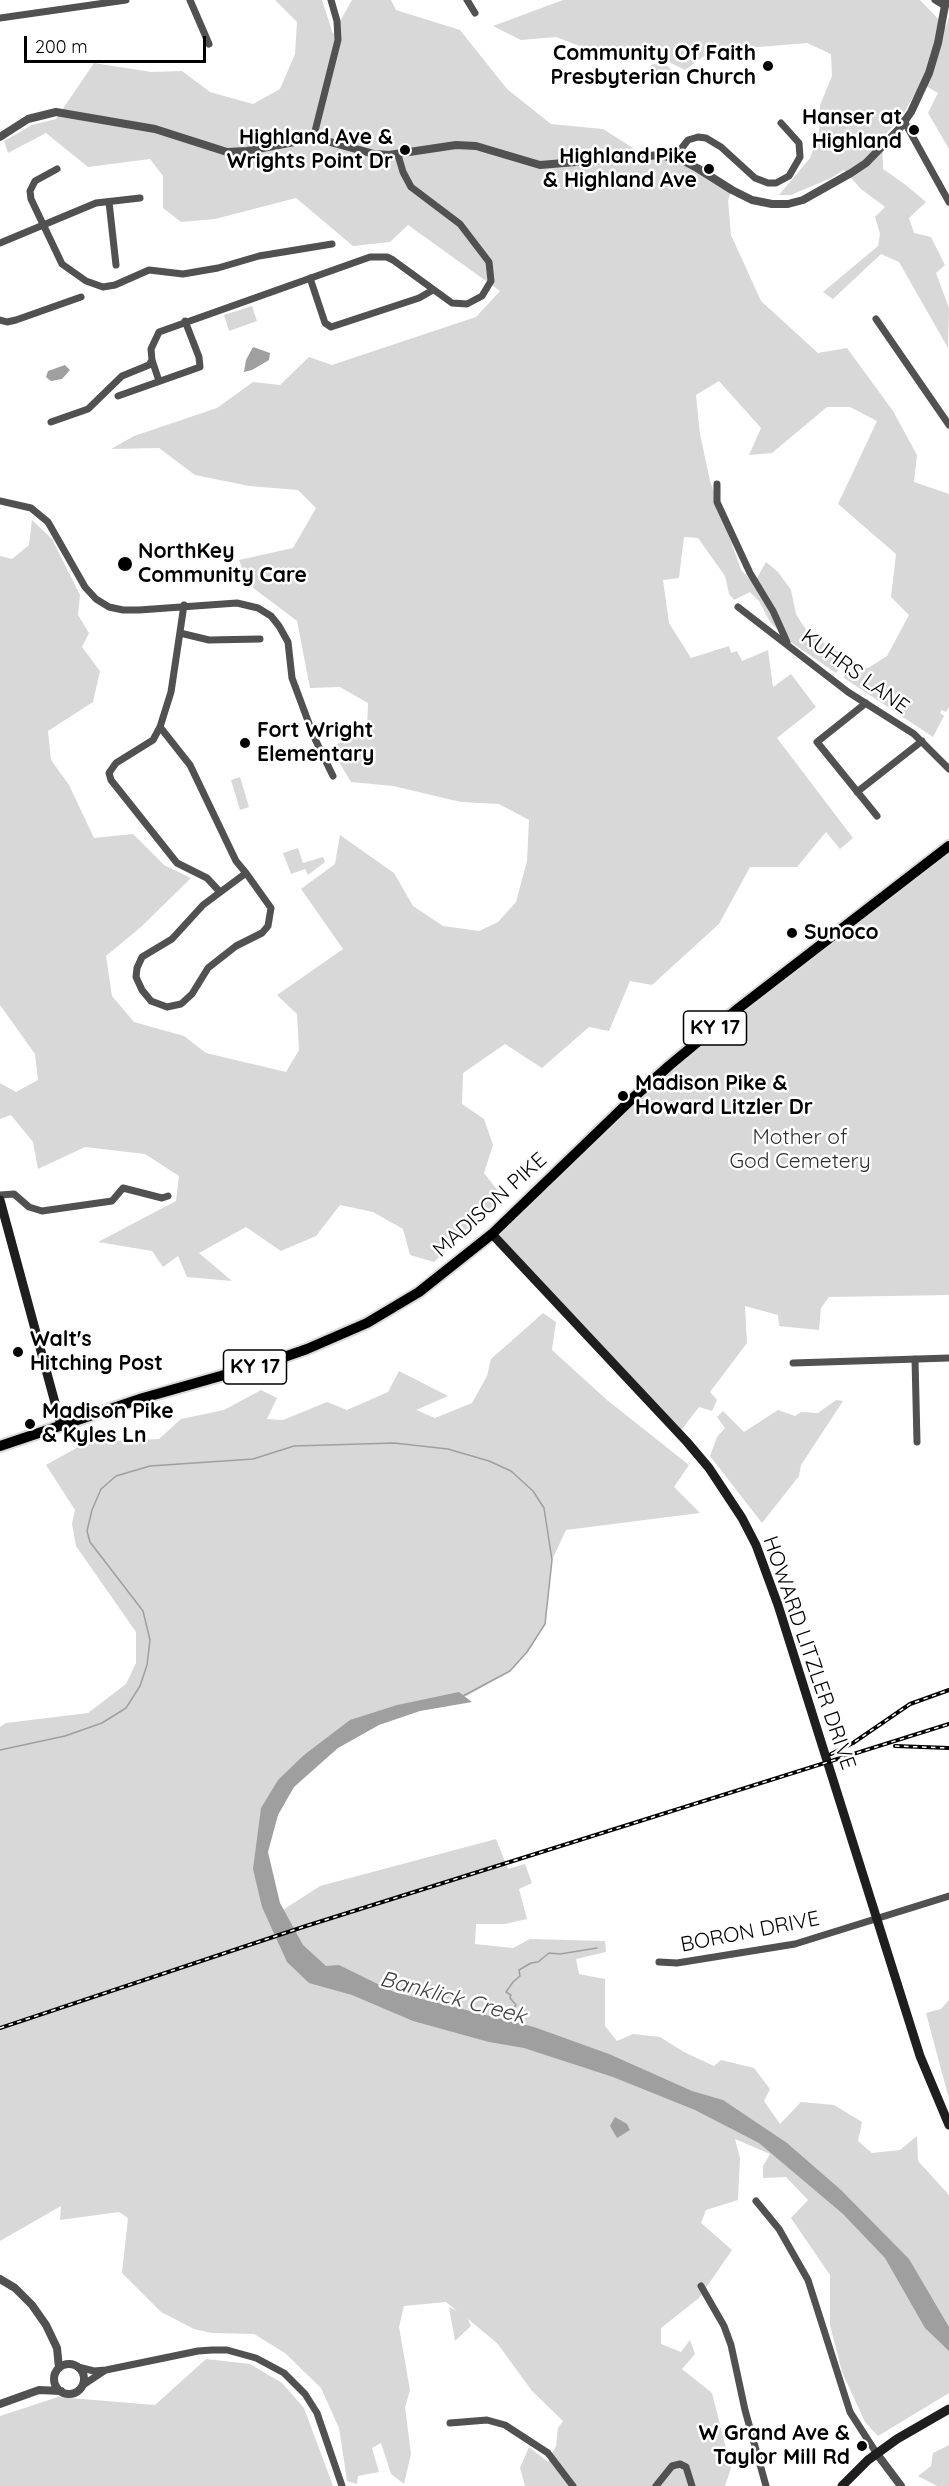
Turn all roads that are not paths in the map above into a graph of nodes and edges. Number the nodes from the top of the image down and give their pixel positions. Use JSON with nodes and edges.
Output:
{"nodes":[{"id":1,"x":126,"y":0,"type":"edge"},
{"id":2,"x":190,"y":0,"type":"edge"},
{"id":3,"x":331,"y":0,"type":"edge"},
{"id":4,"x":467,"y":0,"type":"edge"},
{"id":5,"x":935,"y":0,"type":"edge"},
{"id":6,"x":945,"y":3,"type":"edge"},
{"id":7,"x":475,"y":13,"type":"dead end"},
{"id":8,"x":0,"y":18,"type":"edge"},
{"id":9,"x":209,"y":44,"type":"dead end"},
{"id":10,"x":904,"y":121,"type":"junction"},
{"id":11,"x":781,"y":123,"type":"dead end"},
{"id":12,"x":0,"y":137,"type":"edge"},
{"id":13,"x":313,"y":139,"type":"junction"},
{"id":14,"x":398,"y":155,"type":"junction"},
{"id":15,"x":674,"y":158,"type":"junction"},
{"id":16,"x":57,"y":169,"type":"dead end"},
{"id":17,"x":140,"y":198,"type":"dead end"},
{"id":18,"x":109,"y":202,"type":"junction"},
{"id":19,"x":949,"y":202,"type":"edge"},
{"id":20,"x":43,"y":226,"type":"junction"},
{"id":21,"x":0,"y":243,"type":"edge"},
{"id":22,"x":332,"y":244,"type":"dead end"},
{"id":23,"x":116,"y":265,"type":"dead end"},
{"id":24,"x":310,"y":278,"type":"junction"},
{"id":25,"x":433,"y":290,"type":"junction"},
{"id":26,"x":81,"y":297,"type":"dead end"},
{"id":27,"x":876,"y":319,"type":"dead end"},
{"id":28,"x":0,"y":320,"type":"edge"},
{"id":29,"x":186,"y":321,"type":"junction"},
{"id":30,"x":152,"y":360,"type":"junction"},
{"id":31,"x":159,"y":381,"type":"junction"},
{"id":32,"x":118,"y":396,"type":"dead end"},
{"id":33,"x":51,"y":422,"type":"dead end"},
{"id":34,"x":949,"y":424,"type":"edge"},
{"id":35,"x":717,"y":484,"type":"dead end"},
{"id":36,"x":0,"y":501,"type":"edge"},
{"id":37,"x":184,"y":605,"type":"junction"},
{"id":38,"x":738,"y":607,"type":"dead end"},
{"id":39,"x":180,"y":633,"type":"junction"},
{"id":40,"x":260,"y":639,"type":"dead end"},
{"id":41,"x":788,"y":644,"type":"junction"},
{"id":42,"x":866,"y":703,"type":"junction"},
{"id":43,"x":160,"y":727,"type":"junction"},
{"id":44,"x":922,"y":741,"type":"junction"},
{"id":45,"x":949,"y":769,"type":"edge"},
{"id":46,"x":333,"y":776,"type":"dead end"},
{"id":47,"x":857,"y":792,"type":"junction"},
{"id":48,"x":876,"y":816,"type":"dead end"},
{"id":49,"x":949,"y":846,"type":"edge"},
{"id":50,"x":246,"y":873,"type":"junction"},
{"id":51,"x":220,"y":892,"type":"junction"},
{"id":52,"x":0,"y":1195,"type":"edge"},
{"id":53,"x":168,"y":1196,"type":"dead end"},
{"id":54,"x":0,"y":1200,"type":"edge"},
{"id":55,"x":492,"y":1234,"type":"junction"},
{"id":56,"x":949,"y":1358,"type":"edge"},
{"id":57,"x":915,"y":1359,"type":"junction"},
{"id":58,"x":793,"y":1363,"type":"dead end"},
{"id":59,"x":61,"y":1425,"type":"junction"},
{"id":60,"x":917,"y":1442,"type":"dead end"},
{"id":61,"x":0,"y":1446,"type":"edge"},
{"id":62,"x":949,"y":1896,"type":"edge"},
{"id":63,"x":877,"y":1919,"type":"junction"},
{"id":64,"x":658,"y":1962,"type":"dead end"},
{"id":65,"x":949,"y":2125,"type":"edge"},
{"id":66,"x":756,"y":2201,"type":"dead end"},
{"id":67,"x":0,"y":2279,"type":"edge"},
{"id":68,"x":701,"y":2286,"type":"dead end"},
{"id":69,"x":57,"y":2348,"type":"junction"},
{"id":70,"x":75,"y":2366,"type":"junction"},
{"id":71,"x":58,"y":2368,"type":"junction"},
{"id":72,"x":106,"y":2370,"type":"junction"},
{"id":73,"x":54,"y":2378,"type":"junction"},
{"id":74,"x":83,"y":2385,"type":"junction"},
{"id":75,"x":39,"y":2390,"type":"junction"},
{"id":76,"x":61,"y":2391,"type":"junction"},
{"id":77,"x":0,"y":2404,"type":"edge"},
{"id":78,"x":949,"y":2409,"type":"edge"},
{"id":79,"x":450,"y":2423,"type":"dead end"},
{"id":80,"x":877,"y":2454,"type":"junction"},
{"id":81,"x":342,"y":2486,"type":"edge"},
{"id":82,"x":573,"y":2486,"type":"edge"},
{"id":83,"x":656,"y":2486,"type":"edge"},
{"id":84,"x":692,"y":2486,"type":"edge"},
{"id":85,"x":766,"y":2486,"type":"edge"},
{"id":86,"x":842,"y":2486,"type":"edge"},
{"id":87,"x":901,"y":2486,"type":"edge"}],
"edges":[{"from":1,"to":8,"type":"street"},
{"from":2,"to":9,"type":"street"},
{"from":3,"to":13,"type":"street"},
{"from":4,"to":7,"type":"street"},
{"from":5,"to":6,"type":"street"},
{"from":6,"to":10,"type":"street"},
{"from":10,"to":15,"type":"street"},
{"from":10,"to":19,"type":"street"},
{"from":11,"to":15,"type":"street"},
{"from":12,"to":13,"type":"street"},
{"from":13,"to":14,"type":"street"},
{"from":14,"to":15,"type":"street"},
{"from":14,"to":25,"type":"street"},
{"from":16,"to":20,"type":"street"},
{"from":17,"to":18,"type":"street"},
{"from":18,"to":20,"type":"street"},
{"from":18,"to":23,"type":"street"},
{"from":20,"to":21,"type":"street"},
{"from":20,"to":22,"type":"street"},
{"from":24,"to":25,"type":"street"},
{"from":24,"to":25,"type":"street"},
{"from":24,"to":29,"type":"street"},
{"from":26,"to":28,"type":"street"},
{"from":27,"to":34,"type":"street"},
{"from":29,"to":30,"type":"street"},
{"from":29,"to":31,"type":"street"},
{"from":30,"to":31,"type":"street"},
{"from":30,"to":33,"type":"street"},
{"from":31,"to":32,"type":"street"},
{"from":35,"to":41,"type":"street"},
{"from":36,"to":37,"type":"street"},
{"from":37,"to":39,"type":"street"},
{"from":37,"to":46,"type":"street"},
{"from":38,"to":41,"type":"street","name":"KUHRS LANE"},
{"from":39,"to":40,"type":"street"},
{"from":39,"to":43,"type":"street"},
{"from":41,"to":42,"type":"street","name":"KUHRS LANE"},
{"from":42,"to":44,"type":"street","name":"KUHRS LANE"},
{"from":42,"to":47,"type":"street"},
{"from":43,"to":50,"type":"street"},
{"from":43,"to":51,"type":"street"},
{"from":44,"to":45,"type":"street","name":"KUHRS LANE"},
{"from":44,"to":47,"type":"street"},
{"from":47,"to":48,"type":"street"},
{"from":49,"to":55,"type":"main road","name":"MADISON PIKE","number":"KY 17"},
{"from":50,"to":51,"type":"street"},
{"from":50,"to":51,"type":"street"},
{"from":52,"to":53,"type":"street"},
{"from":54,"to":59,"type":"main road"},
{"from":55,"to":59,"type":"main road","name":"MADISON PIKE","number":"KY 17"},
{"from":55,"to":63,"type":"main road","name":"HOWARD LITZLER DRIVE"},
{"from":56,"to":57,"type":"street"},
{"from":57,"to":58,"type":"street"},
{"from":57,"to":60,"type":"street"},
{"from":59,"to":61,"type":"main road","name":"MADISON PIKE","number":"KY 17"},
{"from":62,"to":63,"type":"street","name":"BORON DRIVE"},
{"from":63,"to":64,"type":"street","name":"BORON DRIVE"},
{"from":63,"to":65,"type":"main road","name":"HOWARD LITZLER DRIVE"},
{"from":66,"to":80,"type":"street"},
{"from":67,"to":69,"type":"street"},
{"from":68,"to":85,"type":"street"},
{"from":69,"to":70,"type":"street"},
{"from":69,"to":71,"type":"street"},
{"from":70,"to":71,"type":"street"},
{"from":70,"to":72,"type":"street"},
{"from":70,"to":74,"type":"street"},
{"from":71,"to":73,"type":"street"},
{"from":72,"to":74,"type":"street"},
{"from":72,"to":81,"type":"street"},
{"from":73,"to":75,"type":"street"},
{"from":73,"to":76,"type":"street"},
{"from":74,"to":76,"type":"street"},
{"from":75,"to":76,"type":"street"},
{"from":75,"to":77,"type":"street"},
{"from":78,"to":80,"type":"main road"},
{"from":79,"to":82,"type":"street"},
{"from":80,"to":86,"type":"main road"},
{"from":80,"to":87,"type":"street"},
{"from":83,"to":84,"type":"street"}]}
